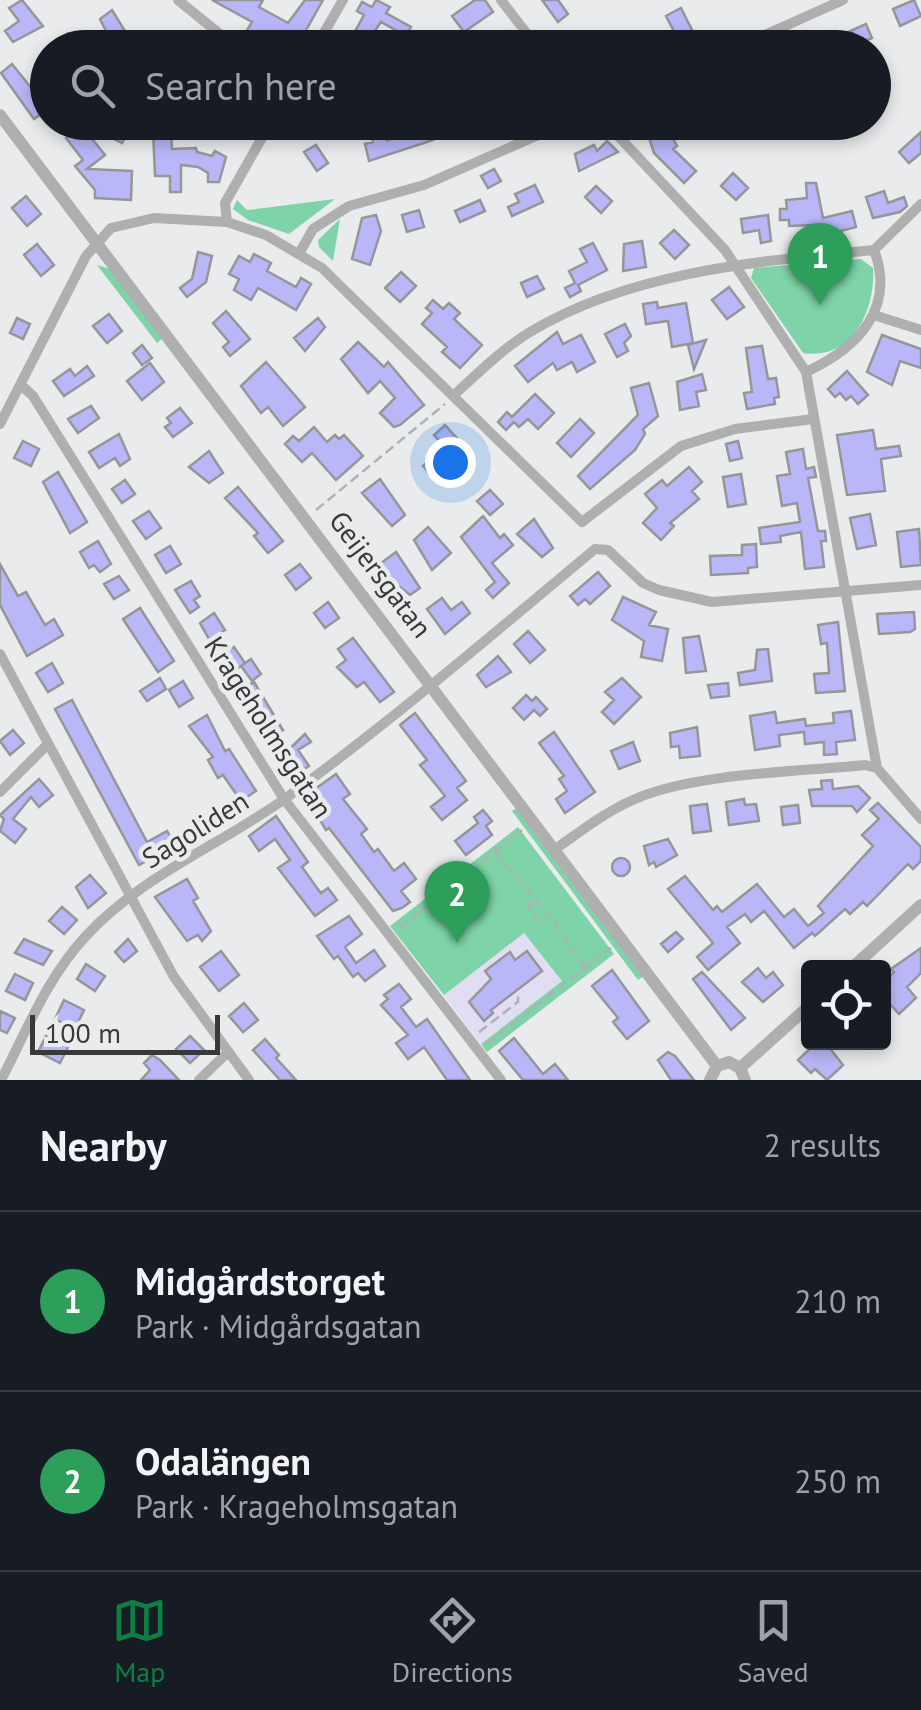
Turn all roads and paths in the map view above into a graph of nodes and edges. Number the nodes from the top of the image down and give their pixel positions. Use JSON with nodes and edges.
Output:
{"nodes":[{"id":1,"x":178,"y":0,"type":"edge"},
{"id":2,"x":343,"y":0,"type":"edge"},
{"id":3,"x":501,"y":0,"type":"edge"},
{"id":4,"x":810,"y":0,"type":"edge"},
{"id":5,"x":843,"y":0,"type":"edge"},
{"id":6,"x":819,"y":11,"type":"junction"},
{"id":7,"x":216,"y":30,"type":"edge"},
{"id":8,"x":326,"y":30,"type":"edge"},
{"id":9,"x":524,"y":30,"type":"edge"},
{"id":10,"x":776,"y":30,"type":"edge"},
{"id":11,"x":0,"y":115,"type":"edge"},
{"id":12,"x":261,"y":140,"type":"edge"},
{"id":13,"x":527,"y":140,"type":"edge"},
{"id":14,"x":622,"y":140,"type":"edge"},
{"id":15,"x":921,"y":204,"type":"edge"},
{"id":16,"x":227,"y":222,"type":"junction"},
{"id":17,"x":98,"y":242,"type":"junction"},
{"id":18,"x":874,"y":250,"type":"junction"},
{"id":19,"x":300,"y":252,"type":"junction"},
{"id":20,"x":736,"y":268,"type":"junction"},
{"id":21,"x":877,"y":316,"type":"junction"},
{"id":22,"x":921,"y":330,"type":"edge"},
{"id":23,"x":806,"y":372,"type":"junction"},
{"id":24,"x":21,"y":385,"type":"junction"},
{"id":25,"x":454,"y":396,"type":"junction"},
{"id":26,"x":813,"y":419,"type":"junction"},
{"id":27,"x":0,"y":424,"type":"edge"},
{"id":28,"x":307,"y":518,"type":"junction"},
{"id":29,"x":921,"y":585,"type":"edge"},
{"id":30,"x":849,"y":594,"type":"junction"},
{"id":31,"x":0,"y":654,"type":"edge"},
{"id":32,"x":432,"y":685,"type":"junction"},
{"id":33,"x":48,"y":744,"type":"junction"},
{"id":34,"x":877,"y":768,"type":"junction"},
{"id":35,"x":0,"y":792,"type":"edge"},
{"id":36,"x":284,"y":799,"type":"junction"},
{"id":37,"x":921,"y":819,"type":"edge"},
{"id":38,"x":524,"y":829,"type":"dead end"},
{"id":39,"x":557,"y":848,"type":"junction"},
{"id":40,"x":495,"y":852,"type":"junction"},
{"id":41,"x":130,"y":897,"type":"junction"},
{"id":42,"x":532,"y":899,"type":"junction"},
{"id":43,"x":921,"y":905,"type":"edge"},
{"id":44,"x":549,"y":921,"type":"junction"},
{"id":45,"x":390,"y":936,"type":"junction"},
{"id":46,"x":612,"y":947,"type":"dead end"},
{"id":47,"x":861,"y":960,"type":"edge"},
{"id":48,"x":585,"y":968,"type":"junction"},
{"id":49,"x":518,"y":992,"type":"dead end"},
{"id":50,"x":801,"y":1013,"type":"edge"},
{"id":51,"x":470,"y":1039,"type":"junction"},
{"id":52,"x":479,"y":1050,"type":"junction"},
{"id":53,"x":228,"y":1052,"type":"junction"},
{"id":54,"x":717,"y":1066,"type":"junction"},
{"id":55,"x":743,"y":1074,"type":"edge"},
{"id":56,"x":1,"y":1080,"type":"edge"},
{"id":57,"x":199,"y":1080,"type":"edge"},
{"id":58,"x":249,"y":1080,"type":"edge"},
{"id":59,"x":501,"y":1080,"type":"edge"},
{"id":60,"x":710,"y":1080,"type":"edge"}],
"edges":[{"from":1,"to":7,"type":"street"},
{"from":2,"to":8,"type":"street"},
{"from":3,"to":9,"type":"street"},
{"from":4,"to":6,"type":"street"},
{"from":5,"to":6,"type":"street"},
{"from":6,"to":10,"type":"street"},
{"from":11,"to":17,"type":"street","name":"Geijersgatan"},
{"from":12,"to":16,"type":"street"},
{"from":13,"to":19,"type":"street"},
{"from":14,"to":20,"type":"street"},
{"from":15,"to":18,"type":"street"},
{"from":16,"to":17,"type":"street"},
{"from":16,"to":19,"type":"street"},
{"from":17,"to":24,"type":"street"},
{"from":17,"to":28,"type":"street","name":"Geijersgatan"},
{"from":18,"to":20,"type":"street"},
{"from":18,"to":21,"type":"street"},
{"from":19,"to":25,"type":"street"},
{"from":20,"to":23,"type":"street"},
{"from":20,"to":25,"type":"street"},
{"from":21,"to":22,"type":"street"},
{"from":21,"to":23,"type":"street"},
{"from":23,"to":26,"type":"street"},
{"from":24,"to":27,"type":"street"},
{"from":24,"to":36,"type":"street","name":"Krageholmsgatan"},
{"from":25,"to":26,"type":"street"},
{"from":25,"to":28,"type":"path"},
{"from":26,"to":30,"type":"street"},
{"from":28,"to":32,"type":"street","name":"Geijersgatan"},
{"from":29,"to":30,"type":"street"},
{"from":30,"to":32,"type":"street","name":"Sagoliden"},
{"from":30,"to":34,"type":"street"},
{"from":31,"to":33,"type":"street"},
{"from":32,"to":36,"type":"street","name":"Sagoliden"},
{"from":32,"to":39,"type":"street","name":"Geijersgatan"},
{"from":33,"to":35,"type":"street"},
{"from":33,"to":41,"type":"street"},
{"from":34,"to":37,"type":"street"},
{"from":34,"to":39,"type":"street"},
{"from":36,"to":41,"type":"street","name":"Sagoliden"},
{"from":36,"to":45,"type":"street","name":"Krageholmsgatan"},
{"from":38,"to":40,"type":"path"},
{"from":39,"to":54,"type":"street","name":"Geijersgatan"},
{"from":40,"to":42,"type":"path"},
{"from":40,"to":45,"type":"path"},
{"from":41,"to":53,"type":"street"},
{"from":41,"to":56,"type":"street","name":"Sagoliden"},
{"from":42,"to":44,"type":"path"},
{"from":42,"to":44,"type":"path"},
{"from":43,"to":47,"type":"street"},
{"from":44,"to":48,"type":"path"},
{"from":45,"to":51,"type":"street","name":"Krageholmsgatan"},
{"from":46,"to":48,"type":"path"},
{"from":48,"to":52,"type":"path"},
{"from":49,"to":51,"type":"path"},
{"from":50,"to":55,"type":"street"},
{"from":51,"to":52,"type":"street","name":"Krageholmsgatan"},
{"from":52,"to":59,"type":"street","name":"Krageholmsgatan"},
{"from":53,"to":57,"type":"street"},
{"from":53,"to":58,"type":"street"},
{"from":54,"to":55,"type":"street"},
{"from":54,"to":60,"type":"street"}]}
